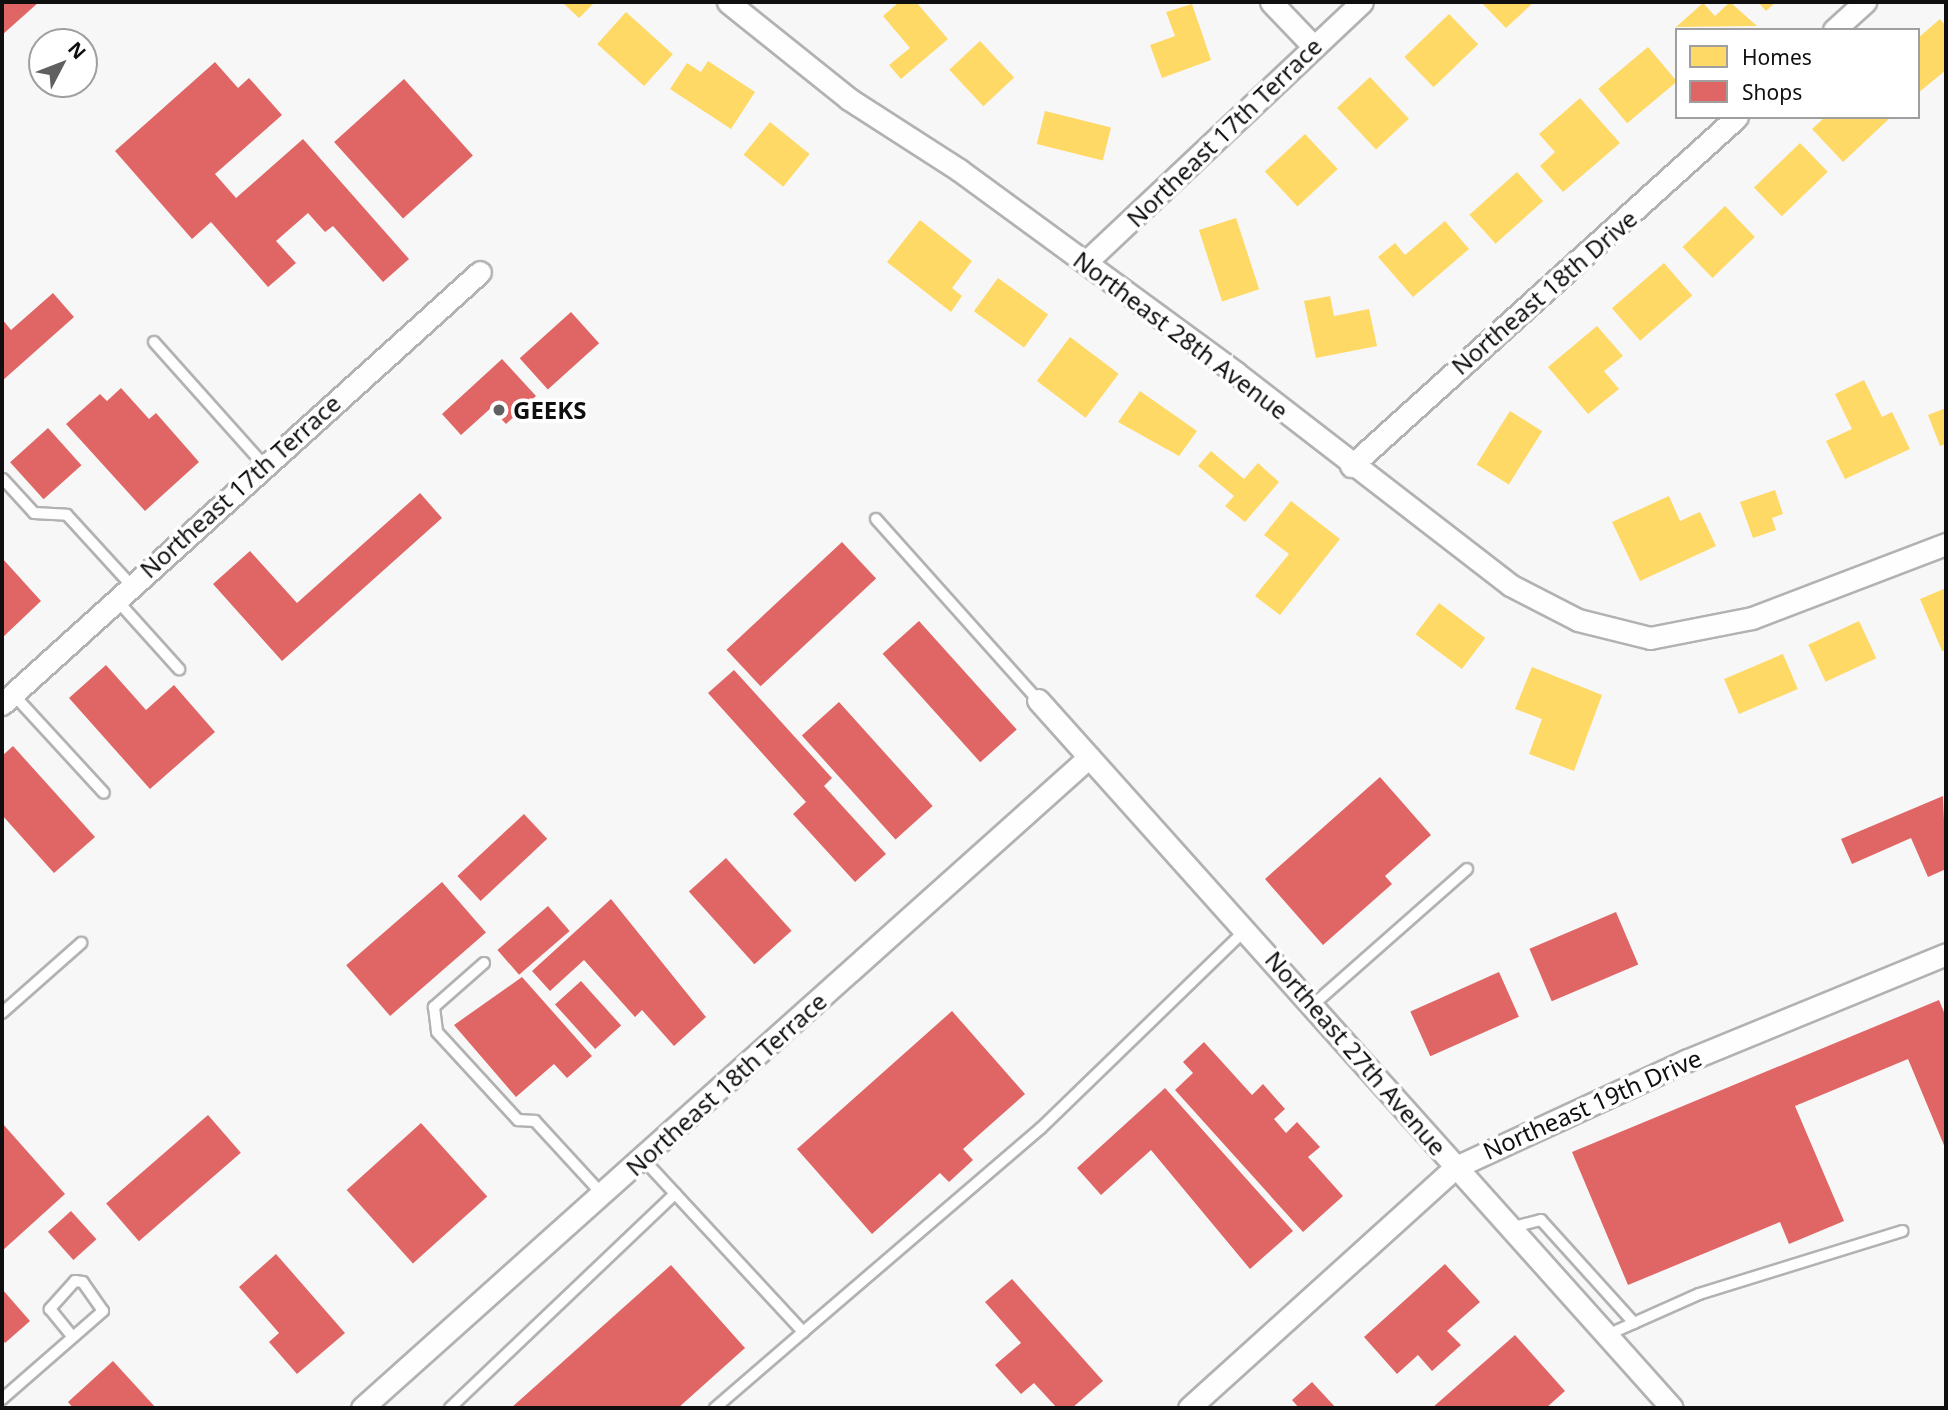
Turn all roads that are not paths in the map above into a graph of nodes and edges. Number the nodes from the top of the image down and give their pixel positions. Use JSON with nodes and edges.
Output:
{"nodes":[{"id":1,"x":728,"y":2,"type":"edge"},
{"id":2,"x":1271,"y":2,"type":"edge"},
{"id":3,"x":1362,"y":2,"type":"edge"},
{"id":4,"x":1865,"y":2,"type":"edge"},
{"id":5,"x":1835,"y":28,"type":"edge"},
{"id":6,"x":1313,"y":46,"type":"junction"},
{"id":7,"x":1735,"y":119,"type":"edge"},
{"id":8,"x":1086,"y":262,"type":"junction"},
{"id":9,"x":480,"y":272,"type":"dead end"},
{"id":10,"x":154,"y":342,"type":"dead end"},
{"id":11,"x":264,"y":465,"type":"junction"},
{"id":12,"x":1351,"y":466,"type":"junction"},
{"id":13,"x":4,"y":480,"type":"dead end"},
{"id":14,"x":876,"y":519,"type":"dead end"},
{"id":15,"x":1946,"y":544,"type":"edge"},
{"id":16,"x":123,"y":591,"type":"junction"},
{"id":17,"x":179,"y":669,"type":"dead end"},
{"id":18,"x":7,"y":699,"type":"edge"},
{"id":19,"x":1038,"y":700,"type":"joint"},
{"id":20,"x":1089,"y":757,"type":"junction"},
{"id":21,"x":104,"y":793,"type":"dead end"},
{"id":22,"x":1468,"y":869,"type":"dead end"},
{"id":23,"x":1246,"y":929,"type":"junction"},
{"id":24,"x":81,"y":943,"type":"dead end"},
{"id":25,"x":1946,"y":954,"type":"edge"},
{"id":26,"x":484,"y":963,"type":"dead end"},
{"id":27,"x":1314,"y":1004,"type":"junction"},
{"id":28,"x":2,"y":1013,"type":"edge"},
{"id":29,"x":643,"y":1159,"type":"junction"},
{"id":30,"x":1456,"y":1167,"type":"junction"},
{"id":31,"x":675,"y":1194,"type":"junction"},
{"id":32,"x":603,"y":1195,"type":"junction"},
{"id":33,"x":1509,"y":1228,"type":"junction"},
{"id":34,"x":1902,"y":1231,"type":"dead end"},
{"id":35,"x":1634,"y":1323,"type":"junction"},
{"id":36,"x":803,"y":1332,"type":"junction"},
{"id":37,"x":1607,"y":1335,"type":"junction"},
{"id":38,"x":73,"y":1337,"type":"junction"},
{"id":39,"x":2,"y":1399,"type":"edge"},
{"id":40,"x":362,"y":1408,"type":"edge"},
{"id":41,"x":450,"y":1408,"type":"edge"},
{"id":42,"x":715,"y":1408,"type":"edge"},
{"id":43,"x":1189,"y":1408,"type":"edge"},
{"id":44,"x":1672,"y":1408,"type":"edge"}],
"edges":[{"from":1,"to":8,"type":"street","name":"Northeast 28th Avenue"},
{"from":2,"to":6,"type":"street"},
{"from":3,"to":6,"type":"street","name":"Northeast 17th Terrace"},
{"from":4,"to":5,"type":"street"},
{"from":6,"to":8,"type":"street","name":"Northeast 17th Terrace"},
{"from":7,"to":12,"type":"street","name":"Northeast 18th Drive"},
{"from":8,"to":12,"type":"street","name":"Northeast 28th Avenue"},
{"from":9,"to":11,"type":"street","name":"Northeast 17th Terrace"},
{"from":10,"to":11,"type":"lane"},
{"from":11,"to":16,"type":"street","name":"Northeast 17th Terrace"},
{"from":12,"to":15,"type":"street","name":"Northeast 28th Avenue"},
{"from":13,"to":16,"type":"lane"},
{"from":14,"to":19,"type":"lane"},
{"from":16,"to":17,"type":"lane"},
{"from":16,"to":18,"type":"street","name":"Northeast 17th Terrace"},
{"from":18,"to":21,"type":"lane"},
{"from":19,"to":20,"type":"street","name":"Northeast 27th Avenue"},
{"from":20,"to":23,"type":"street","name":"Northeast 27th Avenue"},
{"from":20,"to":29,"type":"street","name":"Northeast 18th Terrace"},
{"from":22,"to":27,"type":"lane"},
{"from":23,"to":27,"type":"street","name":"Northeast 27th Avenue"},
{"from":23,"to":36,"type":"lane"},
{"from":24,"to":28,"type":"lane"},
{"from":25,"to":30,"type":"street","name":"Northeast 19th Drive"},
{"from":26,"to":32,"type":"lane"},
{"from":27,"to":30,"type":"street","name":"Northeast 27th Avenue"},
{"from":29,"to":31,"type":"lane"},
{"from":29,"to":32,"type":"street","name":"Northeast 18th Terrace"},
{"from":30,"to":33,"type":"street","name":"Northeast 27th Avenue"},
{"from":30,"to":43,"type":"street","name":"Northeast 19th Drive"},
{"from":31,"to":36,"type":"lane"},
{"from":31,"to":41,"type":"lane"},
{"from":32,"to":40,"type":"street","name":"Northeast 18th Terrace"},
{"from":33,"to":35,"type":"lane"},
{"from":33,"to":37,"type":"street","name":"Northeast 27th Avenue"},
{"from":34,"to":35,"type":"lane"},
{"from":35,"to":37,"type":"lane"},
{"from":36,"to":42,"type":"lane"},
{"from":37,"to":44,"type":"street","name":"Northeast 27th Avenue"},
{"from":38,"to":38,"type":"lane"},
{"from":38,"to":39,"type":"lane"}]}
